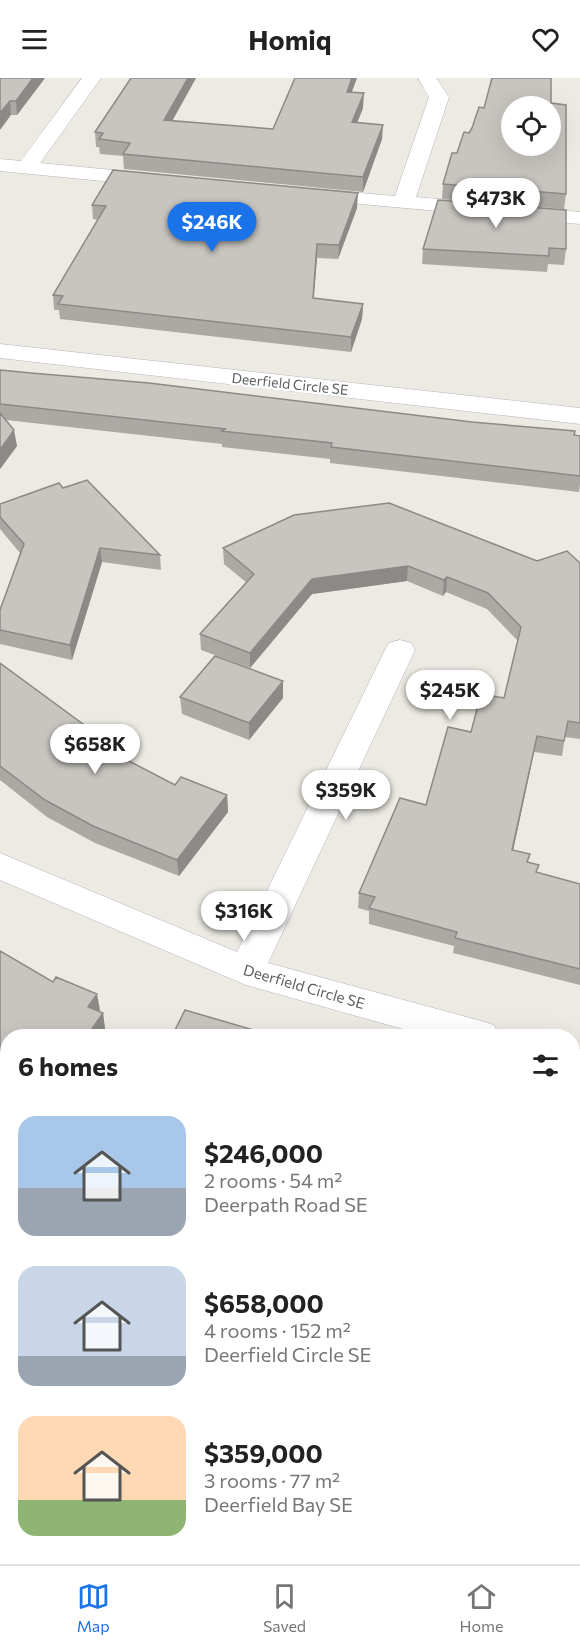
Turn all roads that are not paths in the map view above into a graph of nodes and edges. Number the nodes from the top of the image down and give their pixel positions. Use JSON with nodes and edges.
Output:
{"nodes":[{"id":1,"x":92,"y":78,"type":"edge"},
{"id":2,"x":427,"y":78,"type":"edge"},
{"id":3,"x":0,"y":165,"type":"edge"},
{"id":4,"x":26,"y":168,"type":"junction"},
{"id":5,"x":179,"y":183,"type":"edge"},
{"id":6,"x":297,"y":194,"type":"edge"},
{"id":7,"x":403,"y":204,"type":"junction"},
{"id":8,"x":580,"y":218,"type":"edge"},
{"id":9,"x":0,"y":351,"type":"edge"},
{"id":10,"x":580,"y":416,"type":"edge"},
{"id":11,"x":400,"y":650,"type":"dead end"},
{"id":12,"x":0,"y":866,"type":"edge"},
{"id":13,"x":246,"y":971,"type":"junction"},
{"id":14,"x":457,"y":1029,"type":"edge"}],
"edges":[{"from":1,"to":4,"type":"street"},
{"from":2,"to":7,"type":"street"},
{"from":3,"to":4,"type":"street"},
{"from":4,"to":5,"type":"street"},
{"from":6,"to":7,"type":"street"},
{"from":7,"to":8,"type":"street"},
{"from":9,"to":10,"type":"street","name":"Deerfield Circle SE"},
{"from":11,"to":13,"type":"street"},
{"from":12,"to":13,"type":"street","name":"Deerfield Circle SE"},
{"from":13,"to":14,"type":"street","name":"Deerfield Circle SE"}]}
